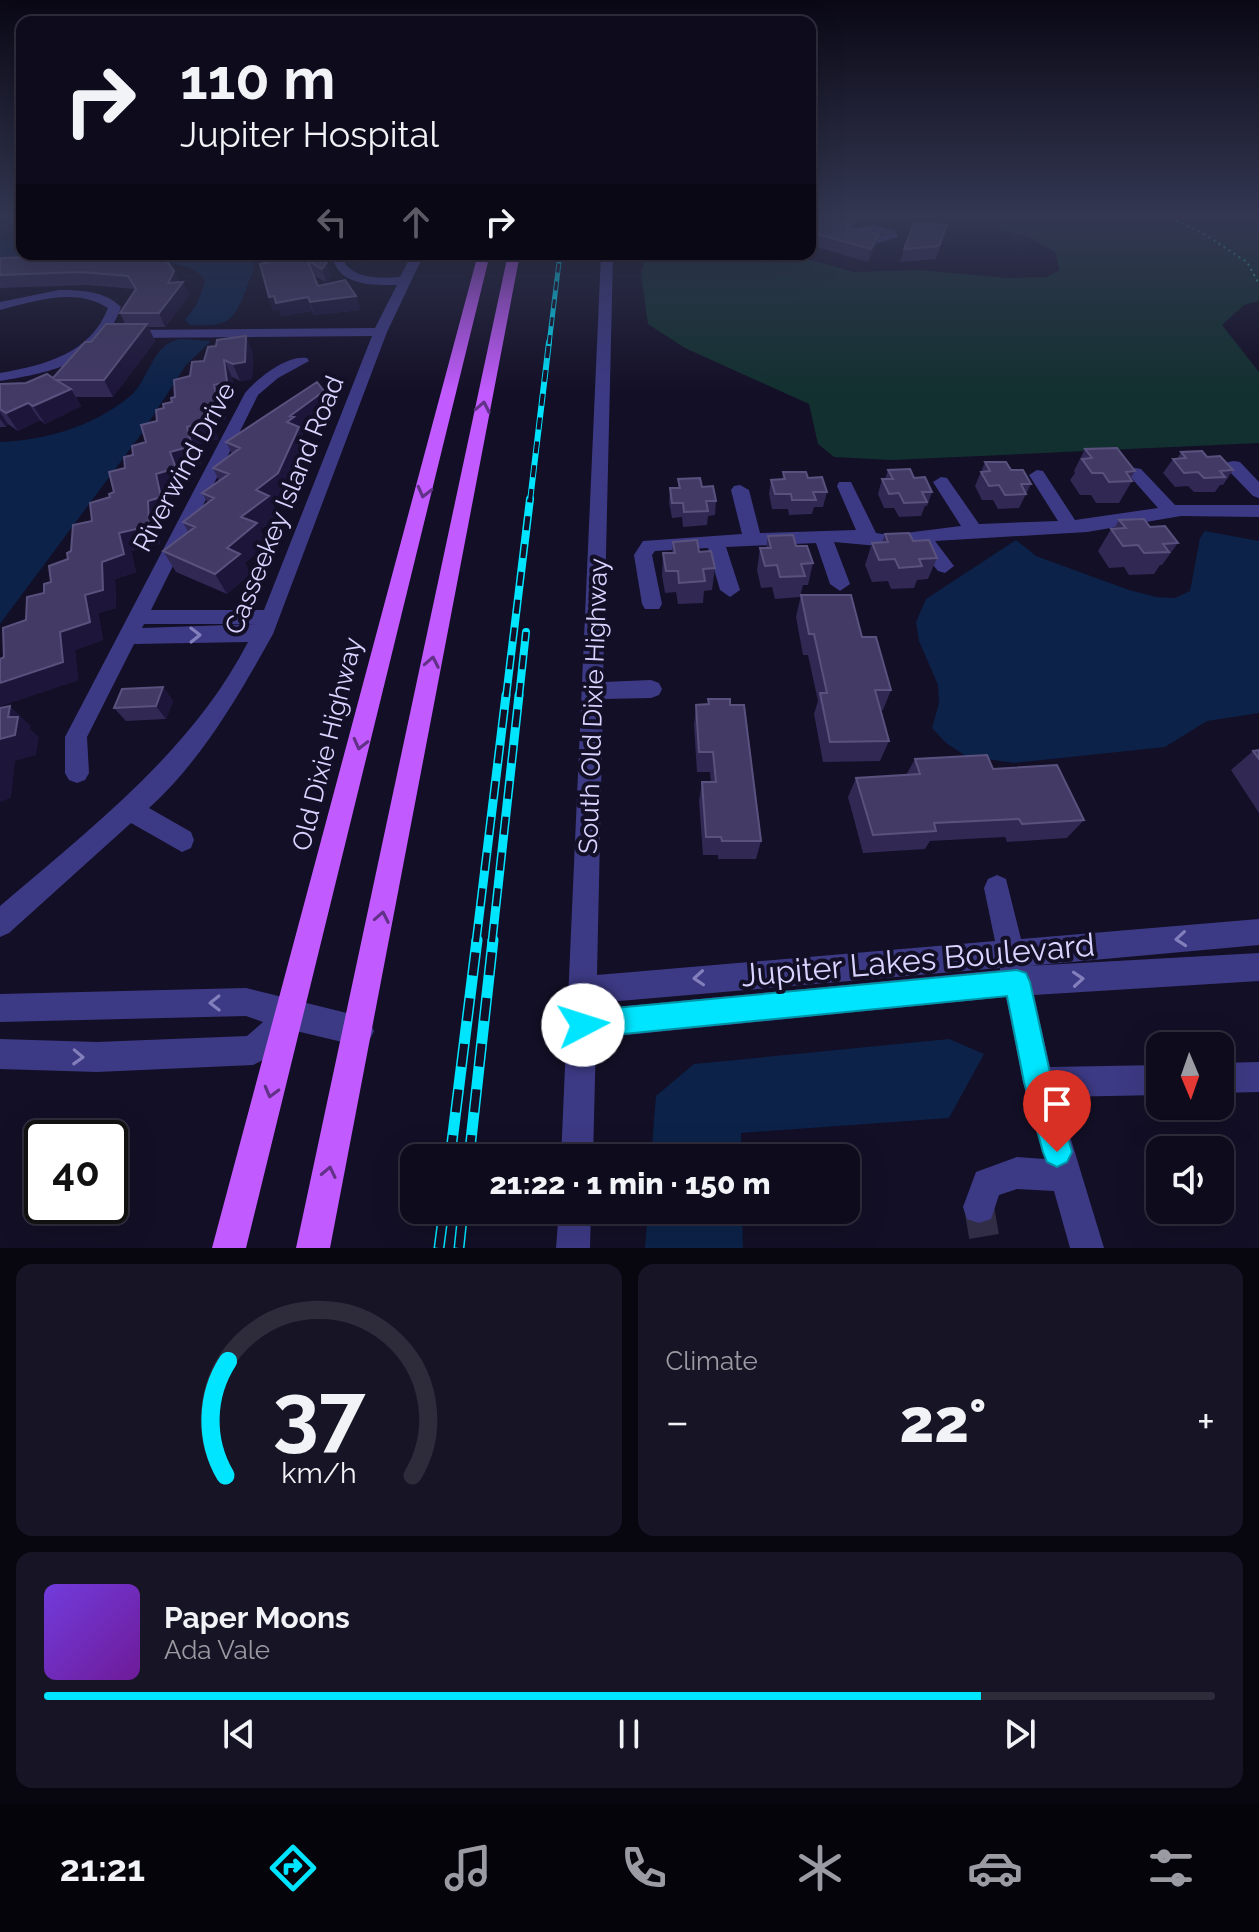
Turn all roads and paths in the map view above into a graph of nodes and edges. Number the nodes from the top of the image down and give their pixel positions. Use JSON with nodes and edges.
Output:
{"nodes":[{"id":1,"x":356,"y":276,"type":"edge"},
{"id":2,"x":408,"y":276,"type":"edge"},
{"id":3,"x":478,"y":276,"type":"edge"},
{"id":4,"x":510,"y":276,"type":"edge"},
{"id":5,"x":606,"y":276,"type":"edge"},
{"id":6,"x":407,"y":279,"type":"junction"},
{"id":7,"x":0,"y":306,"type":"edge"},
{"id":8,"x":380,"y":332,"type":"junction"},
{"id":9,"x":103,"y":334,"type":"junction"},
{"id":10,"x":302,"y":361,"type":"dead end"},
{"id":11,"x":0,"y":377,"type":"edge"},
{"id":12,"x":1234,"y":466,"type":"edge"},
{"id":13,"x":1135,"y":473,"type":"edge"},
{"id":14,"x":1037,"y":475,"type":"dead end"},
{"id":15,"x":941,"y":482,"type":"dead end"},
{"id":16,"x":845,"y":486,"type":"dead end"},
{"id":17,"x":740,"y":490,"type":"dead end"},
{"id":18,"x":1259,"y":492,"type":"edge"},
{"id":19,"x":1170,"y":511,"type":"junction"},
{"id":20,"x":1259,"y":511,"type":"edge"},
{"id":21,"x":1070,"y":526,"type":"junction"},
{"id":22,"x":974,"y":531,"type":"junction"},
{"id":23,"x":823,"y":536,"type":"junction"},
{"id":24,"x":921,"y":537,"type":"junction"},
{"id":25,"x":869,"y":538,"type":"junction"},
{"id":26,"x":753,"y":540,"type":"junction"},
{"id":27,"x":715,"y":541,"type":"junction"},
{"id":28,"x":945,"y":566,"type":"dead end"},
{"id":29,"x":840,"y":584,"type":"dead end"},
{"id":30,"x":730,"y":590,"type":"dead end"},
{"id":31,"x":652,"y":604,"type":"dead end"},
{"id":32,"x":267,"y":626,"type":"junction"},
{"id":33,"x":131,"y":627,"type":"junction"},
{"id":34,"x":651,"y":689,"type":"dead end"},
{"id":35,"x":593,"y":691,"type":"junction"},
{"id":36,"x":77,"y":773,"type":"dead end"},
{"id":37,"x":131,"y":810,"type":"junction"},
{"id":38,"x":182,"y":840,"type":"dead end"},
{"id":39,"x":997,"y":888,"type":"dead end"},
{"id":40,"x":0,"y":924,"type":"edge"},
{"id":41,"x":1259,"y":932,"type":"edge"},
{"id":42,"x":1259,"y":967,"type":"edge"},
{"id":43,"x":1014,"y":969,"type":"junction"},
{"id":44,"x":583,"y":990,"type":"junction"},
{"id":45,"x":0,"y":1008,"type":"edge"},
{"id":46,"x":291,"y":1016,"type":"junction"},
{"id":47,"x":583,"y":1025,"type":"junction"},
{"id":48,"x":359,"y":1031,"type":"junction"},
{"id":49,"x":0,"y":1054,"type":"edge"},
{"id":50,"x":1259,"y":1077,"type":"edge"},
{"id":51,"x":1234,"y":1078,"type":"edge"},
{"id":52,"x":1146,"y":1080,"type":"edge"},
{"id":53,"x":1038,"y":1082,"type":"junction"},
{"id":54,"x":578,"y":1144,"type":"edge"},
{"id":55,"x":1064,"y":1176,"type":"junction"},
{"id":56,"x":979,"y":1207,"type":"dead end"},
{"id":57,"x":574,"y":1224,"type":"edge"},
{"id":58,"x":229,"y":1248,"type":"edge"},
{"id":59,"x":313,"y":1248,"type":"edge"},
{"id":60,"x":573,"y":1248,"type":"edge"},
{"id":61,"x":1087,"y":1248,"type":"edge"}],
"edges":[{"from":1,"to":6,"type":"street"},
{"from":2,"to":6,"type":"street","name":"Casseekey Island Road"},
{"from":3,"to":46,"type":"main road","name":"Old Dixie Highway","one_way":true},
{"from":48,"to":4,"type":"main road","one_way":true},
{"from":5,"to":35,"type":"street","name":"South Old Dixie Highway"},
{"from":6,"to":8,"type":"street","name":"Casseekey Island Road"},
{"from":7,"to":9,"type":"street"},
{"from":8,"to":9,"type":"street"},
{"from":8,"to":32,"type":"street","name":"Casseekey Island Road"},
{"from":9,"to":11,"type":"street"},
{"from":10,"to":33,"type":"street","name":"Riverwind Drive"},
{"from":12,"to":18,"type":"street"},
{"from":13,"to":19,"type":"street"},
{"from":14,"to":21,"type":"street"},
{"from":15,"to":22,"type":"street"},
{"from":16,"to":25,"type":"street"},
{"from":17,"to":26,"type":"street"},
{"from":19,"to":20,"type":"street"},
{"from":19,"to":21,"type":"street"},
{"from":21,"to":22,"type":"street"},
{"from":22,"to":24,"type":"street"},
{"from":23,"to":25,"type":"street"},
{"from":23,"to":26,"type":"street"},
{"from":23,"to":29,"type":"street"},
{"from":24,"to":25,"type":"street"},
{"from":24,"to":28,"type":"street"},
{"from":26,"to":27,"type":"street"},
{"from":27,"to":30,"type":"street"},
{"from":27,"to":31,"type":"street"},
{"from":32,"to":33,"type":"street"},
{"from":32,"to":37,"type":"street","name":"Casseekey Island Road"},
{"from":33,"to":36,"type":"street","name":"Riverwind Drive"},
{"from":34,"to":35,"type":"street"},
{"from":35,"to":44,"type":"street","name":"South Old Dixie Highway"},
{"from":37,"to":38,"type":"street"},
{"from":37,"to":40,"type":"street","name":"Casseekey Island Road"},
{"from":39,"to":43,"type":"street"},
{"from":41,"to":43,"type":"street","name":"Jupiter Lakes Boulevard","one_way":true},
{"from":43,"to":42,"type":"street","name":"Jupiter Lakes Boulevard","one_way":true},
{"from":43,"to":44,"type":"street","name":"Jupiter Lakes Boulevard","one_way":true},
{"from":43,"to":47,"type":"street","name":"Jupiter Lakes Boulevard"},
{"from":43,"to":53,"type":"street"},
{"from":44,"to":47,"type":"street","name":"South Old Dixie Highway"},
{"from":46,"to":45,"type":"street","one_way":true},
{"from":46,"to":48,"type":"street"},
{"from":49,"to":46,"type":"street","one_way":true},
{"from":46,"to":58,"type":"main road","name":"Old Dixie Highway","one_way":true},
{"from":47,"to":54,"type":"street","name":"South Old Dixie Highway"},
{"from":59,"to":48,"type":"main road","one_way":true},
{"from":50,"to":51,"type":"street"},
{"from":52,"to":53,"type":"street"},
{"from":53,"to":55,"type":"street"},
{"from":55,"to":56,"type":"street"},
{"from":55,"to":61,"type":"street"},
{"from":57,"to":60,"type":"street"}]}
